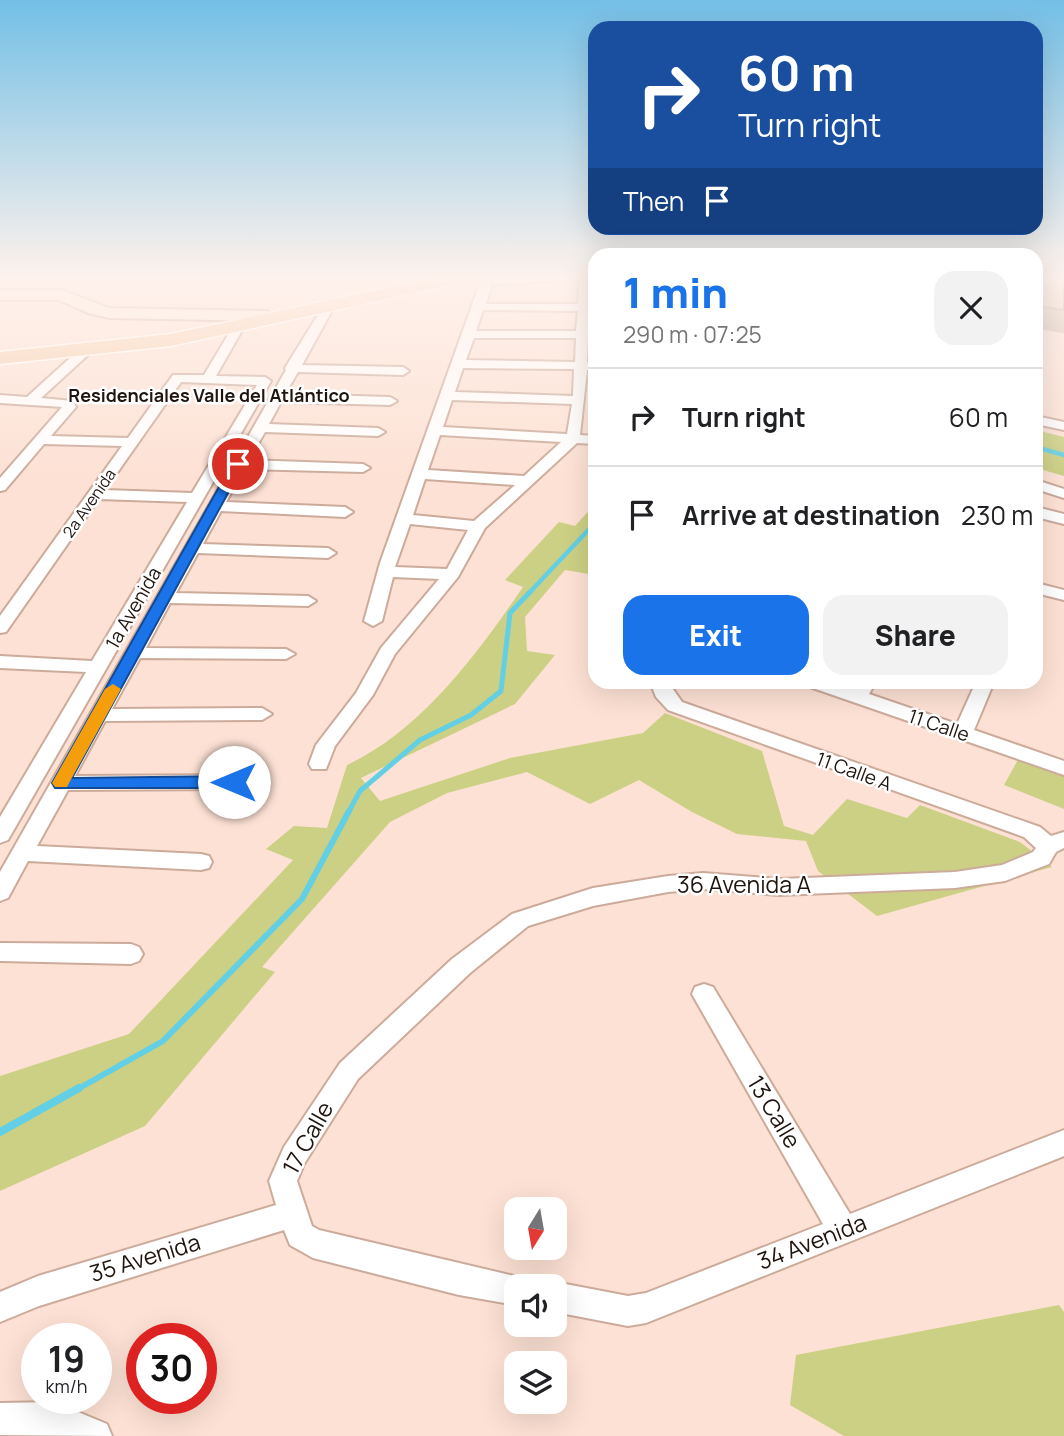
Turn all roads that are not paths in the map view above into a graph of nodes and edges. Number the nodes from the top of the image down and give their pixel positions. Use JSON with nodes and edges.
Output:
{"nodes":[{"id":1,"x":82,"y":344,"type":"edge"},
{"id":2,"x":130,"y":344,"type":"edge"},
{"id":3,"x":228,"y":344,"type":"edge"},
{"id":4,"x":300,"y":344,"type":"edge"},
{"id":5,"x":467,"y":344,"type":"edge"},
{"id":6,"x":584,"y":344,"type":"edge"},
{"id":7,"x":0,"y":351,"type":"edge"},
{"id":8,"x":85,"y":351,"type":"junction"},
{"id":9,"x":0,"y":358,"type":"edge"},
{"id":10,"x":460,"y":364,"type":"junction"},
{"id":11,"x":588,"y":366,"type":"edge"},
{"id":12,"x":291,"y":368,"type":"junction"},
{"id":13,"x":403,"y":371,"type":"dead end"},
{"id":14,"x":209,"y":377,"type":"junction"},
{"id":15,"x":449,"y":396,"type":"junction"},
{"id":16,"x":275,"y":398,"type":"junction"},
{"id":17,"x":0,"y":400,"type":"edge"},
{"id":18,"x":30,"y":400,"type":"junction"},
{"id":19,"x":579,"y":400,"type":"junction"},
{"id":20,"x":390,"y":401,"type":"dead end"},
{"id":21,"x":1043,"y":422,"type":"edge"},
{"id":22,"x":1064,"y":426,"type":"edge"},
{"id":23,"x":258,"y":428,"type":"junction"},
{"id":24,"x":378,"y":432,"type":"dead end"},
{"id":25,"x":436,"y":432,"type":"junction"},
{"id":26,"x":573,"y":439,"type":"junction"},
{"id":27,"x":39,"y":440,"type":"junction"},
{"id":28,"x":588,"y":440,"type":"edge"},
{"id":29,"x":132,"y":442,"type":"junction"},
{"id":30,"x":238,"y":464,"type":"junction"},
{"id":31,"x":363,"y":468,"type":"dead end"},
{"id":32,"x":422,"y":474,"type":"junction"},
{"id":33,"x":526,"y":481,"type":"junction"},
{"id":34,"x":1043,"y":486,"type":"edge"},
{"id":35,"x":0,"y":487,"type":"edge"},
{"id":36,"x":95,"y":494,"type":"junction"},
{"id":37,"x":1064,"y":494,"type":"edge"},
{"id":38,"x":197,"y":498,"type":"junction"},
{"id":39,"x":214,"y":506,"type":"junction"},
{"id":40,"x":345,"y":512,"type":"dead end"},
{"id":41,"x":1043,"y":514,"type":"edge"},
{"id":42,"x":406,"y":519,"type":"junction"},
{"id":43,"x":1064,"y":519,"type":"edge"},
{"id":44,"x":478,"y":526,"type":"junction"},
{"id":45,"x":191,"y":548,"type":"junction"},
{"id":46,"x":328,"y":553,"type":"dead end"},
{"id":47,"x":386,"y":572,"type":"junction"},
{"id":48,"x":452,"y":574,"type":"junction"},
{"id":49,"x":1043,"y":590,"type":"edge"},
{"id":50,"x":1064,"y":595,"type":"edge"},
{"id":51,"x":164,"y":598,"type":"junction"},
{"id":52,"x":308,"y":601,"type":"dead end"},
{"id":53,"x":373,"y":621,"type":"dead end"},
{"id":54,"x":0,"y":628,"type":"edge"},
{"id":55,"x":133,"y":653,"type":"junction"},
{"id":56,"x":286,"y":654,"type":"dead end"},
{"id":57,"x":0,"y":662,"type":"edge"},
{"id":58,"x":98,"y":667,"type":"junction"},
{"id":59,"x":662,"y":689,"type":"edge"},
{"id":60,"x":982,"y":689,"type":"edge"},
{"id":61,"x":863,"y":690,"type":"edge"},
{"id":62,"x":262,"y":714,"type":"dead end"},
{"id":63,"x":99,"y":715,"type":"junction"},
{"id":64,"x":963,"y":733,"type":"junction"},
{"id":65,"x":318,"y":764,"type":"dead end"},
{"id":66,"x":1064,"y":768,"type":"edge"},
{"id":67,"x":234,"y":782,"type":"dead end"},
{"id":68,"x":61,"y":783,"type":"junction"},
{"id":69,"x":0,"y":835,"type":"edge"},
{"id":70,"x":1056,"y":843,"type":"edge"},
{"id":71,"x":22,"y":853,"type":"junction"},
{"id":72,"x":201,"y":862,"type":"dead end"},
{"id":73,"x":0,"y":892,"type":"edge"},
{"id":74,"x":0,"y":952,"type":"edge"},
{"id":75,"x":131,"y":954,"type":"dead end"},
{"id":76,"x":704,"y":994,"type":"dead end"},
{"id":77,"x":349,"y":1071,"type":"joint"},
{"id":78,"x":1064,"y":1143,"type":"edge"},
{"id":79,"x":291,"y":1214,"type":"junction"},
{"id":80,"x":843,"y":1230,"type":"junction"},
{"id":81,"x":504,"y":1288,"type":"edge"},
{"id":82,"x":567,"y":1299,"type":"edge"},
{"id":83,"x":0,"y":1307,"type":"edge"},
{"id":84,"x":0,"y":1419,"type":"edge"},
{"id":85,"x":95,"y":1436,"type":"edge"}],
"edges":[{"from":1,"to":7,"type":"highway"},
{"from":2,"to":8,"type":"highway"},
{"from":3,"to":14,"type":"street"},
{"from":4,"to":12,"type":"street"},
{"from":5,"to":10,"type":"street"},
{"from":6,"to":11,"type":"street"},
{"from":8,"to":9,"type":"highway"},
{"from":8,"to":18,"type":"street"},
{"from":10,"to":11,"type":"street"},
{"from":10,"to":15,"type":"street"},
{"from":11,"to":19,"type":"street"},
{"from":12,"to":13,"type":"street"},
{"from":12,"to":16,"type":"street"},
{"from":14,"to":29,"type":"street","name":"2a Avenida"},
{"from":14,"to":38,"type":"street","name":"1a Avenida"},
{"from":15,"to":19,"type":"street"},
{"from":15,"to":25,"type":"street"},
{"from":16,"to":20,"type":"street"},
{"from":16,"to":23,"type":"street"},
{"from":17,"to":18,"type":"street"},
{"from":18,"to":27,"type":"street"},
{"from":19,"to":26,"type":"street"},
{"from":21,"to":22,"type":"street"},
{"from":23,"to":24,"type":"street"},
{"from":23,"to":30,"type":"street"},
{"from":25,"to":26,"type":"street"},
{"from":25,"to":32,"type":"street"},
{"from":26,"to":28,"type":"street"},
{"from":26,"to":33,"type":"street"},
{"from":27,"to":29,"type":"street"},
{"from":27,"to":35,"type":"street"},
{"from":29,"to":36,"type":"street","name":"2a Avenida"},
{"from":30,"to":31,"type":"street"},
{"from":30,"to":39,"type":"street"},
{"from":32,"to":33,"type":"street"},
{"from":32,"to":42,"type":"street"},
{"from":33,"to":44,"type":"street"},
{"from":34,"to":37,"type":"street"},
{"from":36,"to":38,"type":"street"},
{"from":36,"to":54,"type":"street","name":"2a Avenida"},
{"from":38,"to":58,"type":"street","name":"1a Avenida"},
{"from":39,"to":40,"type":"street"},
{"from":39,"to":45,"type":"street"},
{"from":41,"to":43,"type":"street"},
{"from":42,"to":44,"type":"street"},
{"from":42,"to":47,"type":"street"},
{"from":44,"to":48,"type":"street"},
{"from":45,"to":46,"type":"street"},
{"from":45,"to":51,"type":"street"},
{"from":47,"to":48,"type":"street"},
{"from":47,"to":53,"type":"street"},
{"from":48,"to":65,"type":"street"},
{"from":49,"to":50,"type":"street"},
{"from":51,"to":52,"type":"street"},
{"from":51,"to":55,"type":"street"},
{"from":55,"to":56,"type":"street"},
{"from":55,"to":63,"type":"street"},
{"from":57,"to":58,"type":"street"},
{"from":58,"to":69,"type":"street","name":"1a Avenida"},
{"from":59,"to":70,"type":"street","name":"11 Calle A"},
{"from":60,"to":64,"type":"street"},
{"from":61,"to":64,"type":"street","name":"11 Calle"},
{"from":62,"to":63,"type":"street"},
{"from":63,"to":68,"type":"street"},
{"from":64,"to":66,"type":"street","name":"11 Calle"},
{"from":67,"to":68,"type":"street"},
{"from":68,"to":71,"type":"street"},
{"from":70,"to":77,"type":"street","name":"36 Avenida A"},
{"from":71,"to":72,"type":"street"},
{"from":71,"to":73,"type":"street"},
{"from":74,"to":75,"type":"street"},
{"from":76,"to":80,"type":"street","name":"13 Calle"},
{"from":77,"to":79,"type":"street","name":"17 Calle"},
{"from":78,"to":80,"type":"street","name":"34 Avenida"},
{"from":79,"to":81,"type":"street","name":"17 Calle"},
{"from":79,"to":83,"type":"street","name":"35 Avenida"},
{"from":80,"to":82,"type":"street","name":"34 Avenida"},
{"from":84,"to":85,"type":"street"}]}
